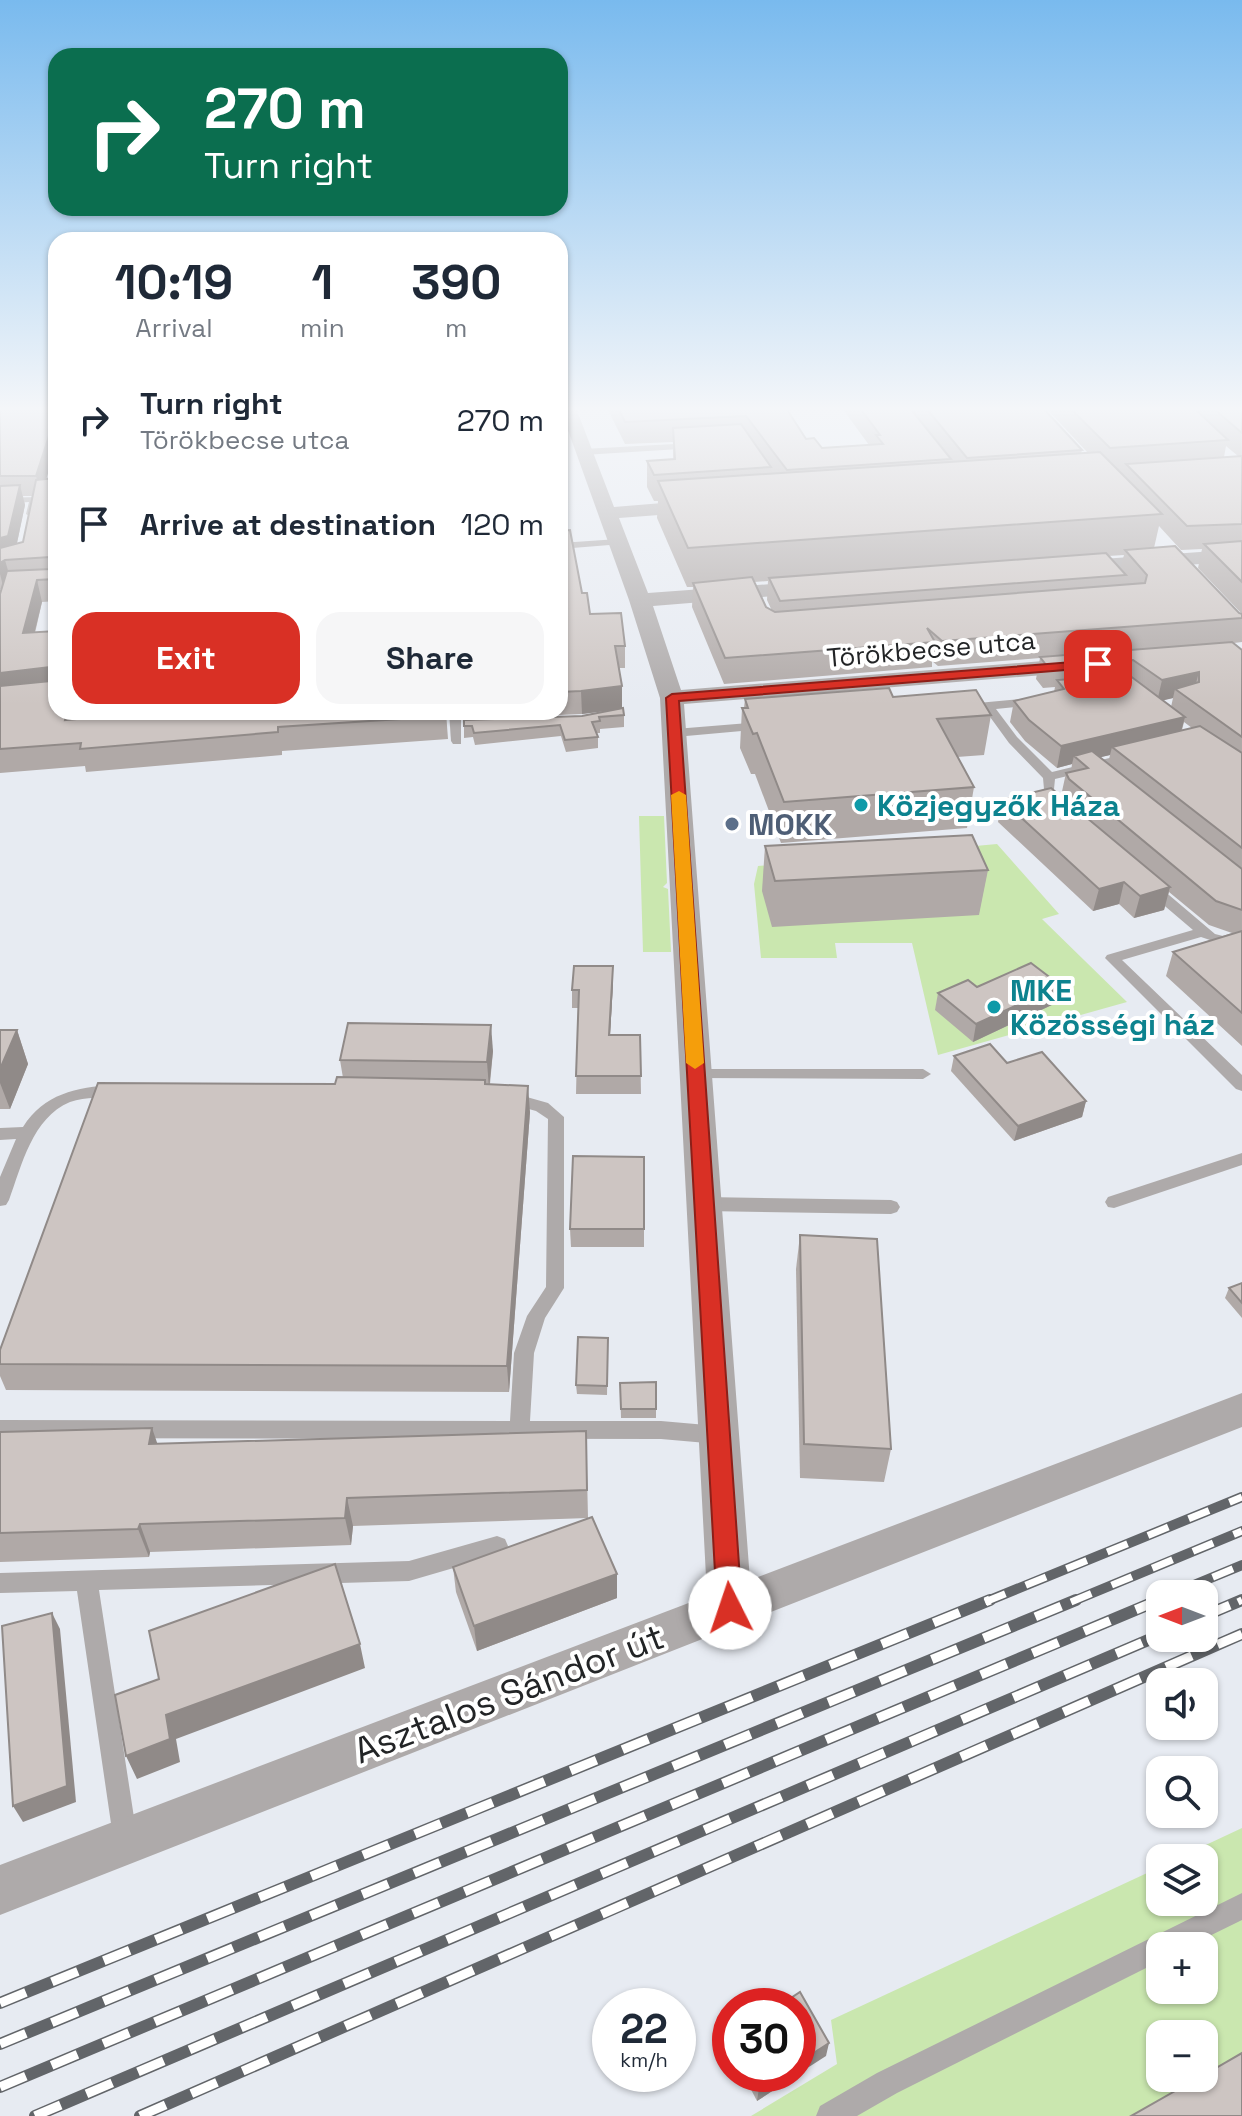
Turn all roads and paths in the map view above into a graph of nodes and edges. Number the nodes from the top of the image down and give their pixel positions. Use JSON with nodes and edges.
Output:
{"nodes":[{"id":1,"x":33,"y":507,"type":"edge"},
{"id":2,"x":605,"y":507,"type":"edge"},
{"id":3,"x":698,"y":507,"type":"edge"},
{"id":4,"x":607,"y":513,"type":"junction"},
{"id":5,"x":29,"y":524,"type":"edge"},
{"id":6,"x":1156,"y":537,"type":"edge"},
{"id":7,"x":618,"y":542,"type":"junction"},
{"id":8,"x":568,"y":545,"type":"edge"},
{"id":9,"x":1242,"y":555,"type":"edge"},
{"id":10,"x":1178,"y":560,"type":"junction"},
{"id":11,"x":1054,"y":569,"type":"edge"},
{"id":12,"x":1199,"y":583,"type":"edge"},
{"id":13,"x":833,"y":585,"type":"edge"},
{"id":14,"x":640,"y":600,"type":"junction"},
{"id":15,"x":1098,"y":664,"type":"edge"},
{"id":16,"x":1041,"y":695,"type":"edge"},
{"id":17,"x":672,"y":698,"type":"junction"},
{"id":18,"x":988,"y":706,"type":"junction"},
{"id":19,"x":957,"y":709,"type":"edge"},
{"id":20,"x":456,"y":720,"type":"edge"},
{"id":21,"x":459,"y":720,"type":"edge"},
{"id":22,"x":472,"y":725,"type":"edge"},
{"id":23,"x":769,"y":725,"type":"edge"},
{"id":24,"x":675,"y":733,"type":"junction"},
{"id":25,"x":457,"y":741,"type":"dead end"},
{"id":26,"x":1136,"y":755,"type":"edge"},
{"id":27,"x":1049,"y":777,"type":"junction"},
{"id":28,"x":1052,"y":798,"type":"edge"},
{"id":29,"x":1135,"y":874,"type":"edge"},
{"id":30,"x":1204,"y":932,"type":"junction"},
{"id":31,"x":1238,"y":944,"type":"edge"},
{"id":32,"x":696,"y":1074,"type":"junction"},
{"id":33,"x":923,"y":1074,"type":"dead end"},
{"id":34,"x":1242,"y":1085,"type":"edge"},
{"id":35,"x":131,"y":1091,"type":"edge"},
{"id":36,"x":493,"y":1097,"type":"edge"},
{"id":37,"x":25,"y":1133,"type":"junction"},
{"id":38,"x":0,"y":1134,"type":"edge"},
{"id":39,"x":1242,"y":1159,"type":"edge"},
{"id":40,"x":0,"y":1200,"type":"edge"},
{"id":41,"x":1114,"y":1202,"type":"dead end"},
{"id":42,"x":704,"y":1204,"type":"junction"},
{"id":43,"x":891,"y":1207,"type":"dead end"},
{"id":44,"x":1242,"y":1410,"type":"edge"},
{"id":45,"x":0,"y":1429,"type":"edge"},
{"id":46,"x":520,"y":1429,"type":"junction"},
{"id":47,"x":719,"y":1435,"type":"junction"},
{"id":48,"x":497,"y":1546,"type":"dead end"},
{"id":49,"x":87,"y":1581,"type":"junction"},
{"id":50,"x":0,"y":1583,"type":"edge"},
{"id":51,"x":730,"y":1608,"type":"junction"},
{"id":52,"x":126,"y":1843,"type":"junction"},
{"id":53,"x":0,"y":1890,"type":"edge"},
{"id":54,"x":1242,"y":1906,"type":"edge"},
{"id":55,"x":1189,"y":1932,"type":"edge"},
{"id":56,"x":1146,"y":1954,"type":"edge"},
{"id":57,"x":830,"y":2116,"type":"edge"}],
"edges":[{"from":1,"to":5,"type":"lane"},
{"from":2,"to":4,"type":"street"},
{"from":3,"to":4,"type":"street"},
{"from":4,"to":7,"type":"street"},
{"from":6,"to":10,"type":"street"},
{"from":7,"to":8,"type":"lane"},
{"from":7,"to":14,"type":"street"},
{"from":9,"to":10,"type":"street"},
{"from":10,"to":11,"type":"street"},
{"from":10,"to":12,"type":"street"},
{"from":13,"to":14,"type":"street"},
{"from":14,"to":17,"type":"street"},
{"from":15,"to":17,"type":"street","name":"Törökbecse utca"},
{"from":16,"to":18,"type":"lane"},
{"from":17,"to":24,"type":"street"},
{"from":18,"to":19,"type":"lane"},
{"from":18,"to":27,"type":"lane"},
{"from":20,"to":25,"type":"lane"},
{"from":21,"to":22,"type":"lane"},
{"from":23,"to":24,"type":"lane"},
{"from":24,"to":32,"type":"street"},
{"from":26,"to":27,"type":"lane"},
{"from":27,"to":28,"type":"lane"},
{"from":29,"to":30,"type":"lane"},
{"from":30,"to":31,"type":"lane"},
{"from":30,"to":34,"type":"lane"},
{"from":32,"to":33,"type":"lane"},
{"from":32,"to":42,"type":"street"},
{"from":35,"to":37,"type":"lane"},
{"from":36,"to":46,"type":"lane"},
{"from":37,"to":38,"type":"lane"},
{"from":37,"to":40,"type":"lane"},
{"from":39,"to":41,"type":"lane"},
{"from":42,"to":43,"type":"lane"},
{"from":42,"to":47,"type":"street"},
{"from":44,"to":51,"type":"street","name":"Asztalos Sándor út"},
{"from":45,"to":46,"type":"lane"},
{"from":46,"to":47,"type":"lane"},
{"from":47,"to":51,"type":"street"},
{"from":48,"to":49,"type":"lane"},
{"from":49,"to":50,"type":"lane"},
{"from":49,"to":52,"type":"lane"},
{"from":51,"to":52,"type":"street","name":"Asztalos Sándor út"},
{"from":52,"to":53,"type":"street","name":"Asztalos Sándor út"},
{"from":54,"to":55,"type":"lane"},
{"from":56,"to":57,"type":"lane"}]}
